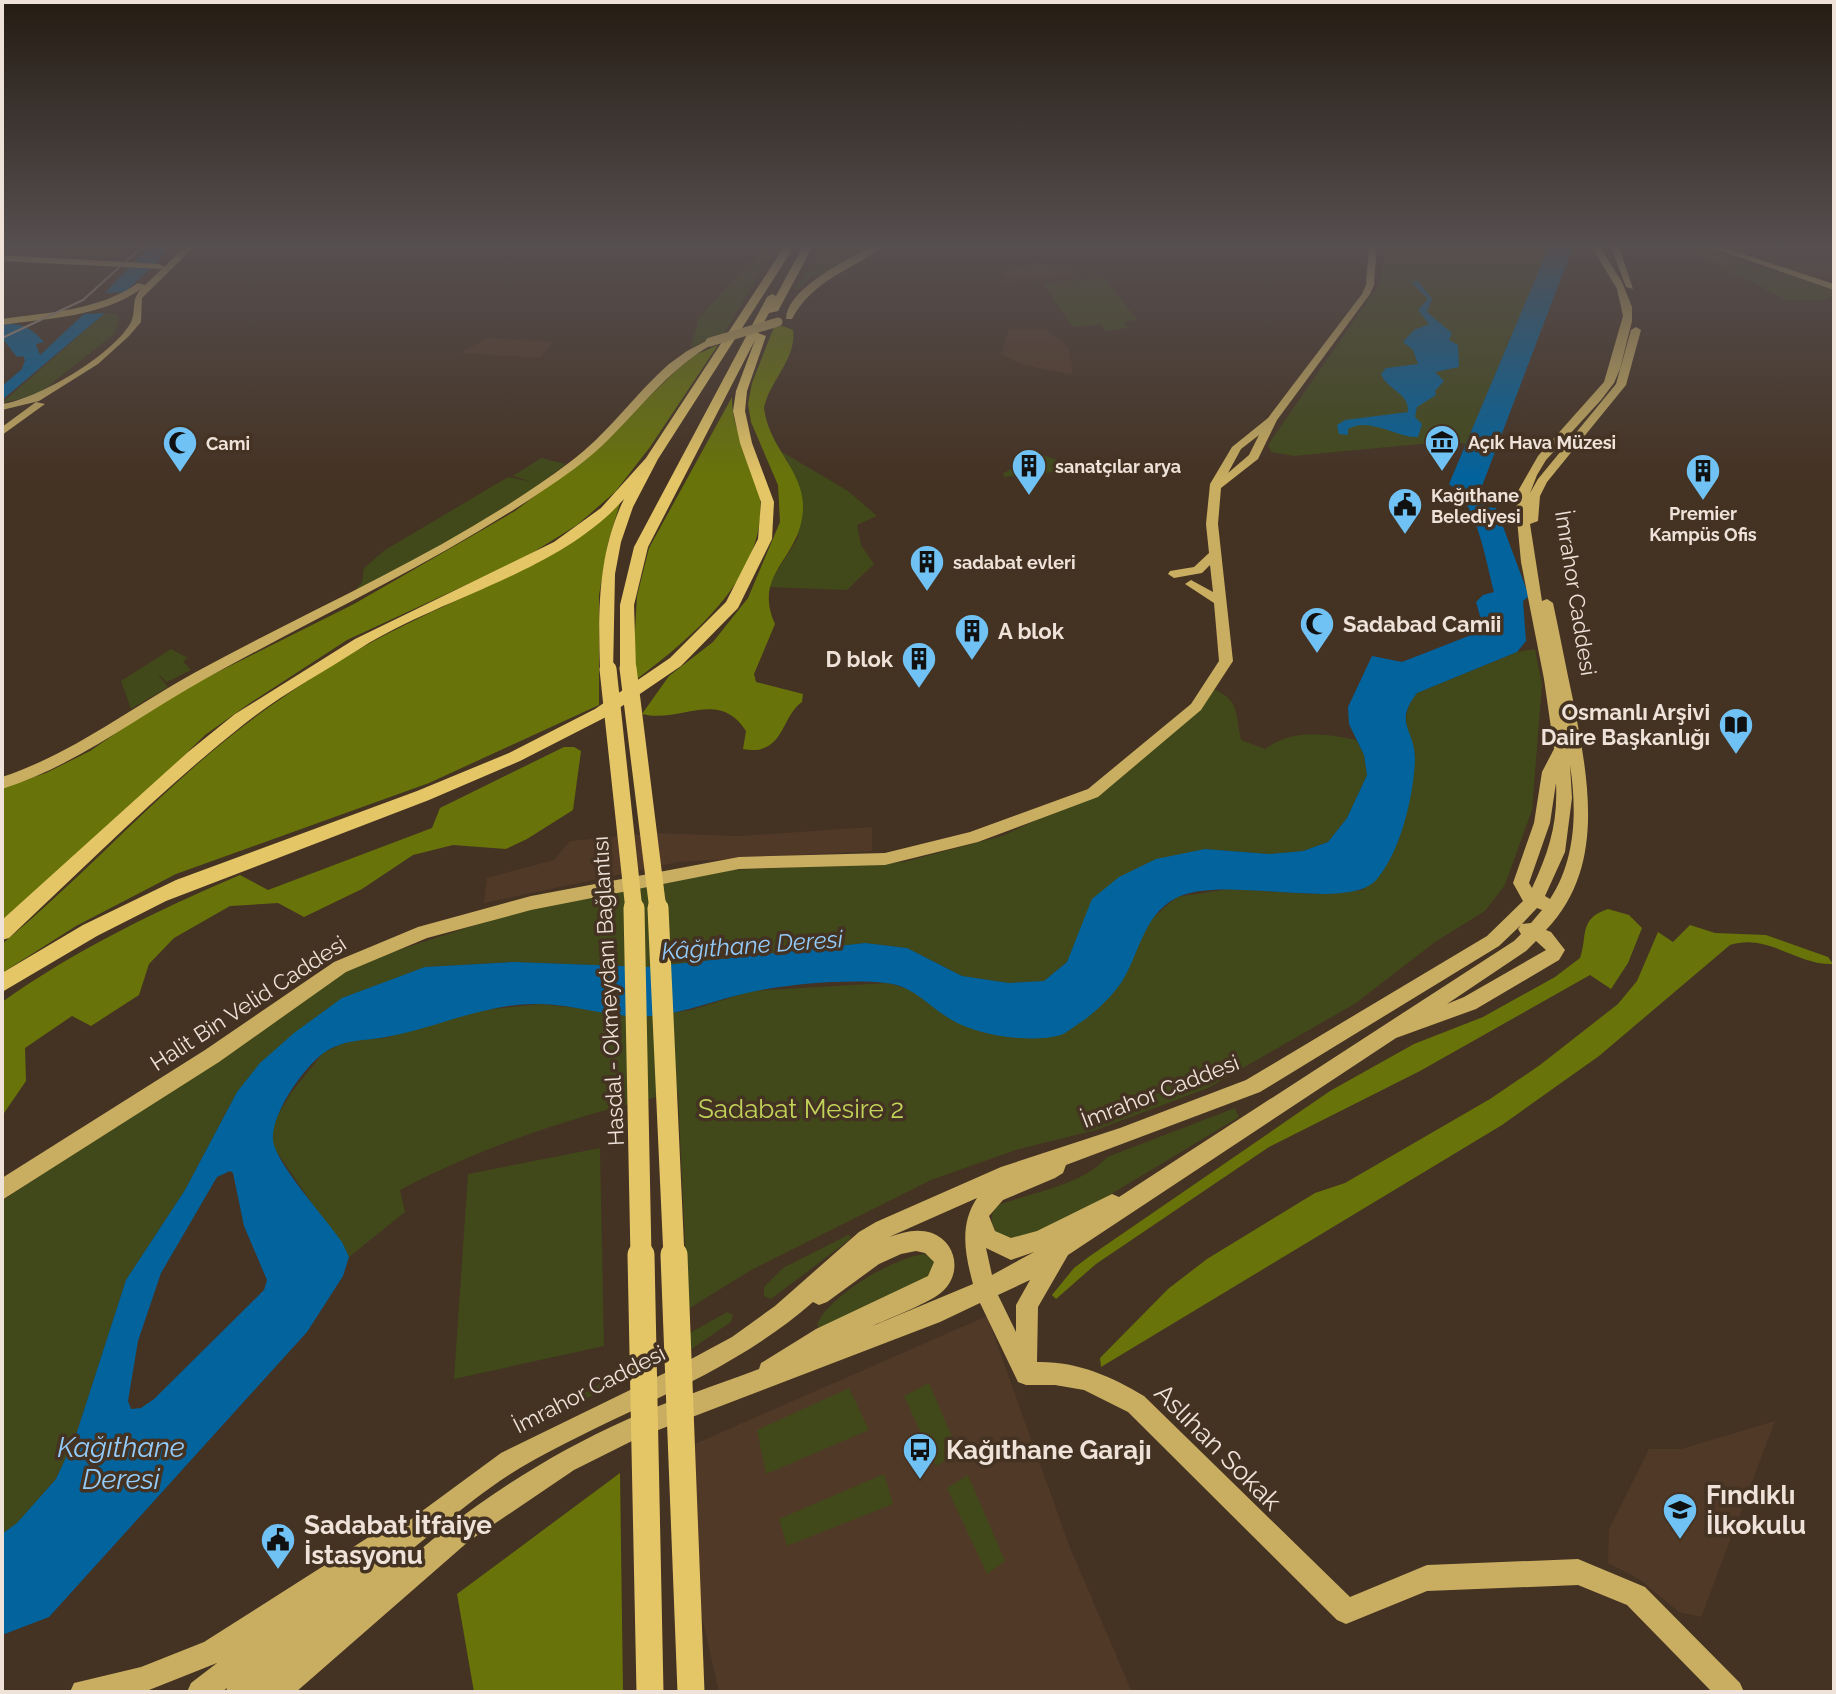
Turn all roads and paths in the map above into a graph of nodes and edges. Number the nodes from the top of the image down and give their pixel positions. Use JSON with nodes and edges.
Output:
{"nodes":[{"id":1,"x":128,"y":323,"type":"edge"},
{"id":2,"x":135,"y":323,"type":"edge"},
{"id":3,"x":742,"y":323,"type":"edge"},
{"id":4,"x":759,"y":323,"type":"edge"},
{"id":5,"x":768,"y":323,"type":"edge"},
{"id":6,"x":774,"y":323,"type":"edge"},
{"id":7,"x":1344,"y":323,"type":"edge"},
{"id":8,"x":1632,"y":324,"type":"joint"},
{"id":9,"x":126,"y":333,"type":"junction"},
{"id":10,"x":761,"y":336,"type":"junction"},
{"id":11,"x":59,"y":388,"type":"junction"},
{"id":12,"x":2,"y":407,"type":"edge"},
{"id":13,"x":2,"y":414,"type":"edge"},
{"id":14,"x":1272,"y":420,"type":"junction"},
{"id":15,"x":706,"y":423,"type":"junction"},
{"id":16,"x":2,"y":425,"type":"edge"},
{"id":17,"x":2,"y":432,"type":"edge"},
{"id":18,"x":1236,"y":449,"type":"junction"},
{"id":19,"x":1254,"y":455,"type":"junction"},
{"id":20,"x":650,"y":461,"type":"junction"},
{"id":21,"x":1215,"y":492,"type":"junction"},
{"id":22,"x":1214,"y":555,"type":"junction"},
{"id":23,"x":1174,"y":574,"type":"dead end"},
{"id":24,"x":1191,"y":584,"type":"dead end"},
{"id":25,"x":1219,"y":601,"type":"junction"},
{"id":26,"x":618,"y":668,"type":"junction"},
{"id":27,"x":1560,"y":747,"type":"junction"},
{"id":28,"x":2,"y":783,"type":"edge"},
{"id":29,"x":1538,"y":900,"type":"junction"},
{"id":30,"x":1557,"y":906,"type":"junction"},
{"id":31,"x":1513,"y":927,"type":"junction"},
{"id":32,"x":2,"y":932,"type":"edge"},
{"id":33,"x":1536,"y":932,"type":"junction"},
{"id":34,"x":2,"y":983,"type":"edge"},
{"id":35,"x":1376,"y":1037,"type":"junction"},
{"id":36,"x":1065,"y":1157,"type":"junction"},
{"id":37,"x":2,"y":1190,"type":"edge"},
{"id":38,"x":1138,"y":1195,"type":"junction"},
{"id":39,"x":978,"y":1212,"type":"junction"},
{"id":40,"x":1062,"y":1246,"type":"junction"},
{"id":41,"x":988,"y":1289,"type":"junction"},
{"id":42,"x":769,"y":1325,"type":"junction"},
{"id":43,"x":1026,"y":1374,"type":"junction"},
{"id":44,"x":751,"y":1383,"type":"junction"},
{"id":45,"x":436,"y":1514,"type":"junction"},
{"id":46,"x":460,"y":1532,"type":"junction"},
{"id":47,"x":83,"y":1692,"type":"edge"},
{"id":48,"x":200,"y":1692,"type":"edge"},
{"id":49,"x":239,"y":1692,"type":"edge"},
{"id":50,"x":276,"y":1692,"type":"edge"},
{"id":51,"x":650,"y":1692,"type":"edge"},
{"id":52,"x":691,"y":1692,"type":"edge"},
{"id":53,"x":1731,"y":1692,"type":"edge"}],
"edges":[{"from":1,"to":9,"type":"main road"},
{"from":2,"to":9,"type":"main road"},
{"from":3,"to":20,"type":"highway","name":"Hasdal - Okmeydanı Bağlantısı"},
{"from":4,"to":15,"type":"highway","name":"Hasdal - Okmeydanı Bağlantısı"},
{"from":5,"to":10,"type":"highway"},
{"from":6,"to":28,"type":"main road","bridge":true},
{"from":7,"to":14,"type":"main road"},
{"from":8,"to":27,"type":"main road","name":"İmrahor Caddesi"},
{"from":8,"to":30,"type":"main road","name":"İmrahor Caddesi"},
{"from":9,"to":11,"type":"main road"},
{"from":10,"to":15,"type":"highway"},
{"from":10,"to":34,"type":"highway"},
{"from":11,"to":12,"type":"main road"},
{"from":11,"to":17,"type":"main road"},
{"from":13,"to":16,"type":"main road"},
{"from":14,"to":18,"type":"main road"},
{"from":14,"to":19,"type":"main road"},
{"from":15,"to":26,"type":"highway","name":"Hasdal - Okmeydanı Bağlantısı"},
{"from":18,"to":19,"type":"main road"},
{"from":18,"to":21,"type":"main road"},
{"from":19,"to":21,"type":"main road"},
{"from":20,"to":26,"type":"highway","name":"Hasdal - Okmeydanı Bağlantısı"},
{"from":20,"to":32,"type":"highway"},
{"from":21,"to":22,"type":"main road","name":"Halit Bin Velid Caddesi"},
{"from":22,"to":23,"type":"main road"},
{"from":22,"to":25,"type":"main road","name":"Halit Bin Velid Caddesi"},
{"from":24,"to":25,"type":"main road"},
{"from":25,"to":37,"type":"main road","name":"Halit Bin Velid Caddesi"},
{"from":26,"to":51,"type":"highway","name":"Hasdal - Okmeydanı Bağlantısı","bridge":true},
{"from":26,"to":52,"type":"highway","name":"Hasdal - Okmeydanı Bağlantısı","bridge":true},
{"from":27,"to":29,"type":"main road","name":"İmrahor Caddesi"},
{"from":27,"to":29,"type":"main road"},
{"from":29,"to":30,"type":"main road"},
{"from":29,"to":31,"type":"main road","name":"İmrahor Caddesi"},
{"from":30,"to":33,"type":"main road","name":"İmrahor Caddesi"},
{"from":31,"to":33,"type":"main road"},
{"from":31,"to":36,"type":"main road","name":"İmrahor Caddesi"},
{"from":33,"to":35,"type":"main road","name":"İmrahor Caddesi"},
{"from":33,"to":35,"type":"main road"},
{"from":35,"to":38,"type":"main road","name":"İmrahor Caddesi"},
{"from":36,"to":39,"type":"main road"},
{"from":36,"to":42,"type":"main road","name":"İmrahor Caddesi"},
{"from":38,"to":39,"type":"main road"},
{"from":38,"to":40,"type":"main road","name":"İmrahor Caddesi"},
{"from":39,"to":41,"type":"main road"},
{"from":40,"to":41,"type":"main road","name":"İmrahor Caddesi"},
{"from":40,"to":43,"type":"main road"},
{"from":41,"to":43,"type":"main road"},
{"from":41,"to":44,"type":"main road","name":"İmrahor Caddesi"},
{"from":42,"to":44,"type":"main road"},
{"from":42,"to":45,"type":"main road","name":"İmrahor Caddesi"},
{"from":43,"to":53,"type":"main road","name":"Aslıhan Sokak"},
{"from":44,"to":46,"type":"main road","name":"İmrahor Caddesi"},
{"from":45,"to":47,"type":"main road"},
{"from":45,"to":48,"type":"main road","name":"İmrahor Caddesi"},
{"from":46,"to":49,"type":"main road"},
{"from":46,"to":50,"type":"main road","name":"İmrahor Caddesi"}]}
